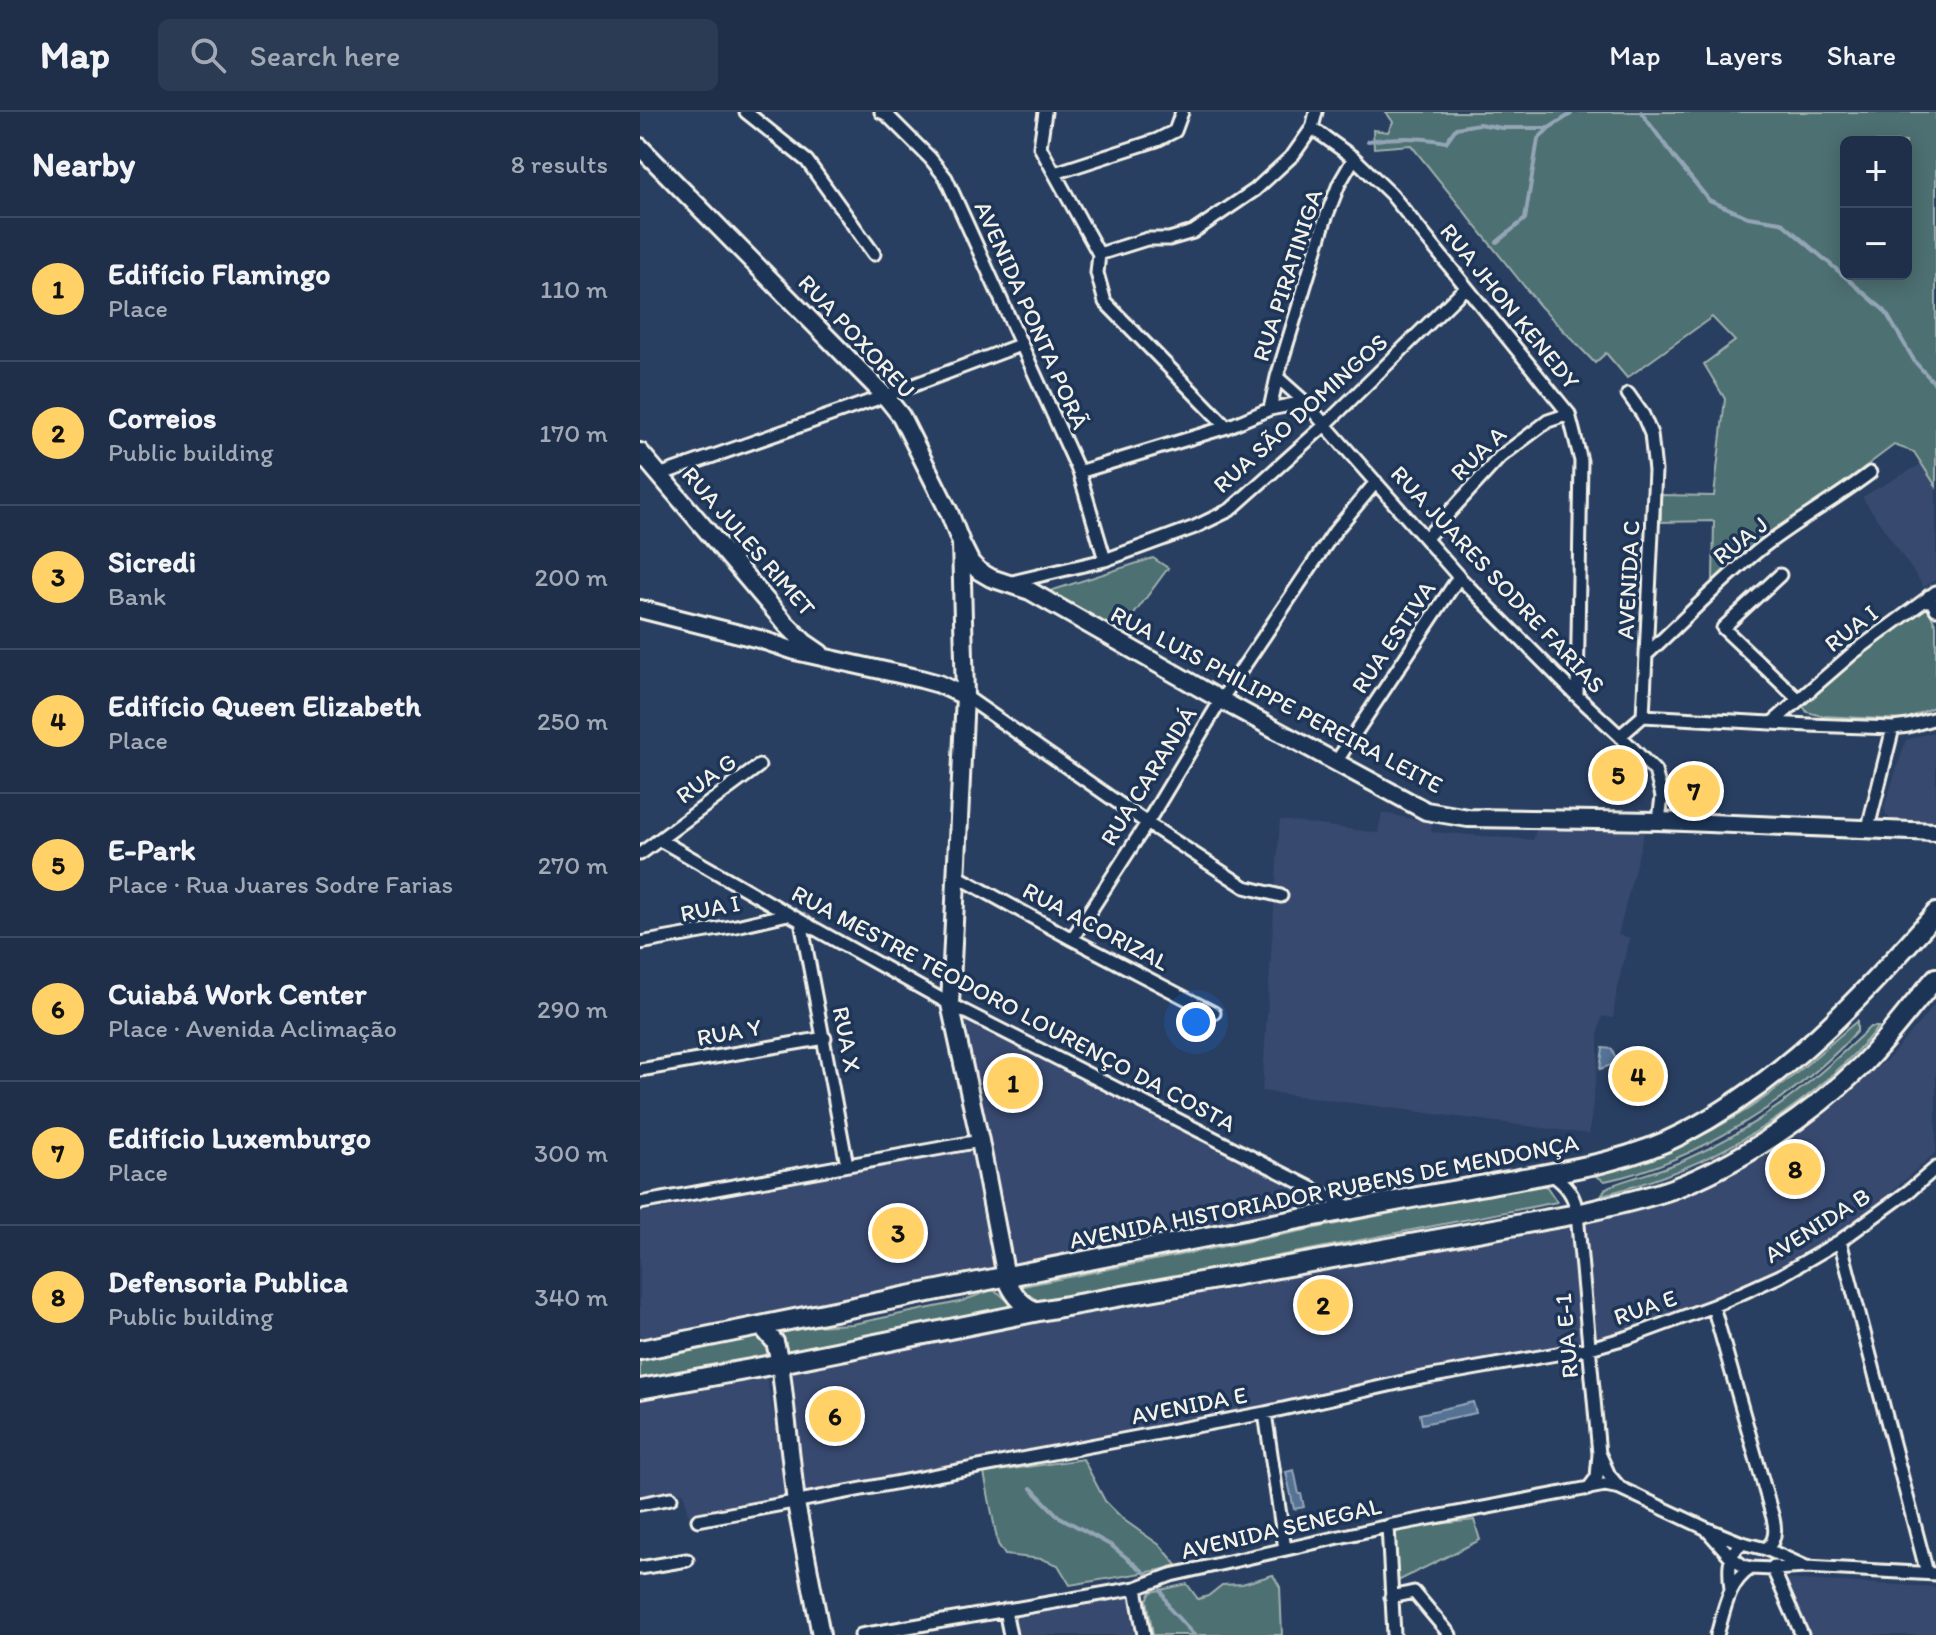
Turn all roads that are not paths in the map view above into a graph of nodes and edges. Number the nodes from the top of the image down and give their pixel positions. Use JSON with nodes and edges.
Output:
{"nodes":[{"id":1,"x":746,"y":112,"type":"edge"},
{"id":2,"x":1045,"y":112,"type":"edge"},
{"id":3,"x":1182,"y":112,"type":"edge"},
{"id":4,"x":1316,"y":112,"type":"edge"},
{"id":5,"x":884,"y":113,"type":"edge"},
{"id":6,"x":1312,"y":128,"type":"junction"},
{"id":7,"x":640,"y":147,"type":"edge"},
{"id":8,"x":1354,"y":158,"type":"junction"},
{"id":9,"x":1055,"y":173,"type":"junction"},
{"id":10,"x":874,"y":254,"type":"dead end"},
{"id":11,"x":1099,"y":254,"type":"junction"},
{"id":12,"x":1466,"y":287,"type":"junction"},
{"id":13,"x":1020,"y":345,"type":"junction"},
{"id":14,"x":1277,"y":377,"type":"junction"},
{"id":15,"x":1628,"y":394,"type":"dead end"},
{"id":16,"x":885,"y":396,"type":"junction"},
{"id":17,"x":1305,"y":402,"type":"junction"},
{"id":18,"x":1270,"y":409,"type":"junction"},
{"id":19,"x":1569,"y":414,"type":"junction"},
{"id":20,"x":1325,"y":425,"type":"junction"},
{"id":21,"x":1227,"y":427,"type":"junction"},
{"id":22,"x":640,"y":452,"type":"edge"},
{"id":23,"x":1079,"y":472,"type":"junction"},
{"id":24,"x":1870,"y":473,"type":"dead end"},
{"id":25,"x":659,"y":475,"type":"junction"},
{"id":26,"x":1376,"y":482,"type":"junction"},
{"id":27,"x":1426,"y":538,"type":"junction"},
{"id":28,"x":961,"y":543,"type":"junction"},
{"id":29,"x":1105,"y":560,"type":"junction"},
{"id":30,"x":1780,"y":575,"type":"dead end"},
{"id":31,"x":1459,"y":577,"type":"junction"},
{"id":32,"x":1007,"y":583,"type":"junction"},
{"id":33,"x":1932,"y":594,"type":"edge"},
{"id":34,"x":640,"y":609,"type":"edge"},
{"id":35,"x":1936,"y":609,"type":"edge"},
{"id":36,"x":786,"y":624,"type":"junction"},
{"id":37,"x":759,"y":639,"type":"junction"},
{"id":38,"x":1647,"y":654,"type":"junction"},
{"id":39,"x":825,"y":658,"type":"junction"},
{"id":40,"x":965,"y":696,"type":"junction"},
{"id":41,"x":1577,"y":696,"type":"junction"},
{"id":42,"x":1221,"y":700,"type":"junction"},
{"id":43,"x":1798,"y":701,"type":"junction"},
{"id":44,"x":1643,"y":716,"type":"junction"},
{"id":45,"x":1936,"y":718,"type":"edge"},
{"id":46,"x":1772,"y":723,"type":"junction"},
{"id":47,"x":1809,"y":725,"type":"junction"},
{"id":48,"x":1893,"y":728,"type":"junction"},
{"id":49,"x":1620,"y":736,"type":"junction"},
{"id":50,"x":1336,"y":762,"type":"junction"},
{"id":51,"x":759,"y":766,"type":"dead end"},
{"id":52,"x":1659,"y":821,"type":"junction"},
{"id":53,"x":1147,"y":823,"type":"junction"},
{"id":54,"x":1868,"y":828,"type":"junction"},
{"id":55,"x":1936,"y":832,"type":"edge"},
{"id":56,"x":660,"y":840,"type":"junction"},
{"id":57,"x":640,"y":854,"type":"edge"},
{"id":58,"x":957,"y":876,"type":"junction"},
{"id":59,"x":1281,"y":896,"type":"dead end"},
{"id":60,"x":1936,"y":913,"type":"edge"},
{"id":61,"x":788,"y":914,"type":"junction"},
{"id":62,"x":801,"y":921,"type":"junction"},
{"id":63,"x":1072,"y":939,"type":"junction"},
{"id":64,"x":640,"y":943,"type":"edge"},
{"id":65,"x":1936,"y":978,"type":"edge"},
{"id":66,"x":950,"y":1004,"type":"junction"},
{"id":67,"x":1214,"y":1013,"type":"dead end"},
{"id":68,"x":825,"y":1038,"type":"junction"},
{"id":69,"x":640,"y":1070,"type":"edge"},
{"id":70,"x":980,"y":1141,"type":"junction"},
{"id":71,"x":847,"y":1165,"type":"junction"},
{"id":72,"x":1936,"y":1168,"type":"edge"},
{"id":73,"x":1550,"y":1173,"type":"junction"},
{"id":74,"x":640,"y":1203,"type":"edge"},
{"id":75,"x":1352,"y":1209,"type":"junction"},
{"id":76,"x":1577,"y":1214,"type":"junction"},
{"id":77,"x":1840,"y":1241,"type":"junction"},
{"id":78,"x":1006,"y":1277,"type":"junction"},
{"id":79,"x":1713,"y":1306,"type":"junction"},
{"id":80,"x":1039,"y":1311,"type":"junction"},
{"id":81,"x":761,"y":1326,"type":"junction"},
{"id":82,"x":1590,"y":1348,"type":"junction"},
{"id":83,"x":640,"y":1350,"type":"edge"},
{"id":84,"x":780,"y":1362,"type":"junction"},
{"id":85,"x":640,"y":1389,"type":"edge"},
{"id":86,"x":1265,"y":1413,"type":"junction"},
{"id":87,"x":1599,"y":1454,"type":"junction"},
{"id":88,"x":1620,"y":1488,"type":"junction"},
{"id":89,"x":1588,"y":1489,"type":"junction"},
{"id":90,"x":671,"y":1498,"type":"dead end"},
{"id":91,"x":796,"y":1503,"type":"junction"},
{"id":92,"x":640,"y":1504,"type":"edge"},
{"id":93,"x":698,"y":1520,"type":"dead end"},
{"id":94,"x":1388,"y":1526,"type":"junction"},
{"id":95,"x":1705,"y":1528,"type":"junction"},
{"id":96,"x":1742,"y":1543,"type":"junction"},
{"id":97,"x":1285,"y":1549,"type":"junction"},
{"id":98,"x":1766,"y":1549,"type":"junction"},
{"id":99,"x":1779,"y":1555,"type":"junction"},
{"id":100,"x":1731,"y":1557,"type":"junction"},
{"id":101,"x":687,"y":1560,"type":"dead end"},
{"id":102,"x":1806,"y":1567,"type":"junction"},
{"id":103,"x":640,"y":1568,"type":"edge"},
{"id":104,"x":1751,"y":1568,"type":"junction"},
{"id":105,"x":1773,"y":1569,"type":"junction"},
{"id":106,"x":1931,"y":1574,"type":"edge"},
{"id":107,"x":1136,"y":1588,"type":"junction"},
{"id":108,"x":1731,"y":1589,"type":"junction"},
{"id":109,"x":1391,"y":1597,"type":"junction"},
{"id":110,"x":1005,"y":1610,"type":"junction"},
{"id":111,"x":821,"y":1635,"type":"edge"},
{"id":112,"x":861,"y":1635,"type":"edge"},
{"id":113,"x":1010,"y":1635,"type":"edge"},
{"id":114,"x":1144,"y":1635,"type":"edge"},
{"id":115,"x":1394,"y":1635,"type":"edge"},
{"id":116,"x":1450,"y":1635,"type":"edge"},
{"id":117,"x":1717,"y":1635,"type":"edge"},
{"id":118,"x":1802,"y":1635,"type":"edge"}],
"edges":[{"from":1,"to":10,"type":"street"},
{"from":2,"to":9,"type":"street"},
{"from":3,"to":9,"type":"street"},
{"from":4,"to":6,"type":"street"},
{"from":5,"to":13,"type":"street","name":"AVENIDA PONTA PORÃ"},
{"from":6,"to":8,"type":"street","name":"RUA JHON KENEDY"},
{"from":6,"to":11,"type":"street"},
{"from":7,"to":16,"type":"street","name":"RUA POXOREU"},
{"from":8,"to":12,"type":"street","name":"RUA JHON KENEDY"},
{"from":8,"to":14,"type":"street","name":"RUA PIRATINIGA"},
{"from":9,"to":11,"type":"street"},
{"from":11,"to":21,"type":"street"},
{"from":12,"to":19,"type":"street","name":"RUA JHON KENEDY"},
{"from":12,"to":20,"type":"street","name":"RUA SÃO DOMINGOS"},
{"from":13,"to":16,"type":"street"},
{"from":13,"to":23,"type":"street","name":"AVENIDA PONTA PORÃ"},
{"from":14,"to":17,"type":"street","name":"RUA JUARES SODRE FARIAS"},
{"from":14,"to":18,"type":"street","name":"RUA PIRATINIGA"},
{"from":15,"to":38,"type":"street","name":"AVENIDA C"},
{"from":16,"to":25,"type":"street"},
{"from":16,"to":28,"type":"street","name":"RUA POXOREU"},
{"from":17,"to":18,"type":"street"},
{"from":17,"to":20,"type":"street","name":"RUA JUARES SODRE FARIAS"},
{"from":18,"to":21,"type":"street"},
{"from":19,"to":27,"type":"street","name":"RUA A"},
{"from":19,"to":41,"type":"street","name":"RUA JHON KENEDY"},
{"from":20,"to":26,"type":"street","name":"RUA JUARES SODRE FARIAS"},
{"from":20,"to":29,"type":"street","name":"RUA SÃO DOMINGOS"},
{"from":21,"to":23,"type":"street"},
{"from":22,"to":25,"type":"street","name":"RUA JULES RIMET"},
{"from":23,"to":29,"type":"street","name":"AVENIDA PONTA PORÃ"},
{"from":24,"to":38,"type":"street","name":"RUA J"},
{"from":25,"to":36,"type":"street","name":"RUA JULES RIMET"},
{"from":26,"to":27,"type":"street","name":"RUA JUARES SODRE FARIAS"},
{"from":26,"to":42,"type":"street","name":"RUA CARANDÁ"},
{"from":27,"to":31,"type":"street","name":"RUA JUARES SODRE FARIAS"},
{"from":28,"to":32,"type":"street","name":"RUA LUIS PHILIPPE PEREIRA LEITE"},
{"from":28,"to":40,"type":"street","name":"RUA POXOREU"},
{"from":29,"to":32,"type":"street","name":"RUA SÃO DOMINGOS"},
{"from":30,"to":43,"type":"street"},
{"from":31,"to":41,"type":"street","name":"RUA JUARES SODRE FARIAS"},
{"from":31,"to":50,"type":"street","name":"RUA ESTIVA"},
{"from":32,"to":42,"type":"street","name":"RUA LUIS PHILIPPE PEREIRA LEITE"},
{"from":33,"to":35,"type":"street"},
{"from":33,"to":43,"type":"street","name":"RUA I"},
{"from":34,"to":37,"type":"street"},
{"from":36,"to":37,"type":"street"},
{"from":36,"to":39,"type":"street","name":"RUA JULES RIMET"},
{"from":37,"to":39,"type":"street"},
{"from":38,"to":44,"type":"street","name":"AVENIDA C"},
{"from":39,"to":40,"type":"street"},
{"from":40,"to":53,"type":"street"},
{"from":40,"to":58,"type":"street","name":"RUA POXOREU"},
{"from":41,"to":49,"type":"street","name":"RUA JUARES SODRE FARIAS"},
{"from":42,"to":50,"type":"street","name":"RUA LUIS PHILIPPE PEREIRA LEITE"},
{"from":42,"to":53,"type":"street","name":"RUA CARANDÁ"},
{"from":43,"to":46,"type":"street","name":"RUA I"},
{"from":43,"to":47,"type":"street"},
{"from":44,"to":46,"type":"street"},
{"from":44,"to":49,"type":"street"},
{"from":45,"to":48,"type":"street"},
{"from":46,"to":47,"type":"street"},
{"from":47,"to":48,"type":"street"},
{"from":48,"to":54,"type":"street"},
{"from":49,"to":52,"type":"street","name":"RUA JUARES SODRE FARIAS"},
{"from":50,"to":52,"type":"street","name":"RUA LUIS PHILIPPE PEREIRA LEITE"},
{"from":51,"to":56,"type":"street","name":"RUA G"},
{"from":52,"to":54,"type":"street","name":"RUA LUIS PHILIPPE PEREIRA LEITE"},
{"from":53,"to":59,"type":"street"},
{"from":53,"to":63,"type":"street","name":"RUA CARANDÁ"},
{"from":54,"to":55,"type":"street","name":"RUA LUIS PHILIPPE PEREIRA LEITE"},
{"from":56,"to":57,"type":"street","name":"RUA G"},
{"from":56,"to":61,"type":"street","name":"RUA MESTRE TEODORO LOURENÇO DA COSTA"},
{"from":58,"to":63,"type":"street","name":"RUA ACORIZAL"},
{"from":58,"to":66,"type":"street","name":"RUA POXOREU"},
{"from":60,"to":73,"type":"main road","name":"AVENIDA HISTORIADOR RUBENS DE MENDONÇA"},
{"from":61,"to":62,"type":"street","name":"RUA MESTRE TEODORO LOURENÇO DA COSTA"},
{"from":61,"to":64,"type":"street","name":"RUA I"},
{"from":62,"to":66,"type":"street","name":"RUA MESTRE TEODORO LOURENÇO DA COSTA"},
{"from":62,"to":68,"type":"street","name":"RUA X"},
{"from":63,"to":67,"type":"street","name":"RUA ACORIZAL"},
{"from":65,"to":76,"type":"main road"},
{"from":66,"to":70,"type":"street","name":"RUA POXOREU"},
{"from":66,"to":75,"type":"street","name":"RUA MESTRE TEODORO LOURENÇO DA COSTA"},
{"from":68,"to":69,"type":"street","name":"RUA Y"},
{"from":68,"to":71,"type":"street","name":"RUA X"},
{"from":70,"to":71,"type":"street"},
{"from":70,"to":78,"type":"street","name":"RUA POXOREU"},
{"from":71,"to":74,"type":"street"},
{"from":72,"to":77,"type":"street","name":"AVENIDA B"},
{"from":73,"to":75,"type":"main road","name":"AVENIDA HISTORIADOR RUBENS DE MENDONÇA"},
{"from":73,"to":76,"type":"street"},
{"from":75,"to":78,"type":"main road","name":"AVENIDA HISTORIADOR RUBENS DE MENDONÇA"},
{"from":76,"to":80,"type":"main road"},
{"from":76,"to":82,"type":"street","name":"RUA E-1"},
{"from":77,"to":79,"type":"street","name":"AVENIDA B"},
{"from":77,"to":106,"type":"street"},
{"from":78,"to":80,"type":"street"},
{"from":78,"to":81,"type":"main road","name":"AVENIDA HISTORIADOR RUBENS DE MENDONÇA"},
{"from":79,"to":82,"type":"street","name":"RUA E"},
{"from":79,"to":98,"type":"street"},
{"from":80,"to":84,"type":"main road"},
{"from":81,"to":83,"type":"main road","name":"AVENIDA HISTORIADOR RUBENS DE MENDONÇA"},
{"from":81,"to":84,"type":"street"},
{"from":82,"to":86,"type":"street","name":"AVENIDA E"},
{"from":82,"to":87,"type":"street","name":"RUA E-1"},
{"from":84,"to":85,"type":"main road"},
{"from":84,"to":91,"type":"street"},
{"from":86,"to":91,"type":"street","name":"AVENIDA E"},
{"from":86,"to":97,"type":"street"},
{"from":87,"to":88,"type":"street","name":"RUA E-1"},
{"from":87,"to":89,"type":"street","name":"RUA E-1"},
{"from":88,"to":89,"type":"street","name":"AVENIDA SENEGAL"},
{"from":88,"to":95,"type":"street","name":"AVENIDA SENEGAL"},
{"from":89,"to":94,"type":"street","name":"AVENIDA SENEGAL"},
{"from":90,"to":92,"type":"street"},
{"from":91,"to":93,"type":"street"},
{"from":91,"to":111,"type":"street"},
{"from":94,"to":97,"type":"street","name":"AVENIDA SENEGAL"},
{"from":94,"to":109,"type":"street"},
{"from":95,"to":96,"type":"street","name":"AVENIDA SENEGAL"},
{"from":95,"to":100,"type":"street","name":"AVENIDA SENEGAL"},
{"from":96,"to":98,"type":"street","name":"AVENIDA SENEGAL"},
{"from":96,"to":100,"type":"street"},
{"from":97,"to":107,"type":"street","name":"AVENIDA SENEGAL"},
{"from":98,"to":99,"type":"street","name":"AVENIDA SENEGAL"},
{"from":99,"to":102,"type":"street","name":"AVENIDA SENEGAL"},
{"from":99,"to":105,"type":"street"},
{"from":100,"to":104,"type":"street","name":"AVENIDA SENEGAL"},
{"from":100,"to":108,"type":"street"},
{"from":101,"to":103,"type":"street"},
{"from":102,"to":105,"type":"street","name":"AVENIDA SENEGAL"},
{"from":102,"to":106,"type":"street","name":"AVENIDA SENEGAL"},
{"from":104,"to":105,"type":"street","name":"AVENIDA SENEGAL"},
{"from":104,"to":108,"type":"street"},
{"from":105,"to":118,"type":"street"},
{"from":107,"to":110,"type":"street","name":"AVENIDA SENEGAL"},
{"from":107,"to":114,"type":"street"},
{"from":108,"to":117,"type":"street"},
{"from":109,"to":115,"type":"street"},
{"from":109,"to":116,"type":"street"},
{"from":110,"to":112,"type":"street","name":"AVENIDA SENEGAL"},
{"from":110,"to":113,"type":"street"}]}
